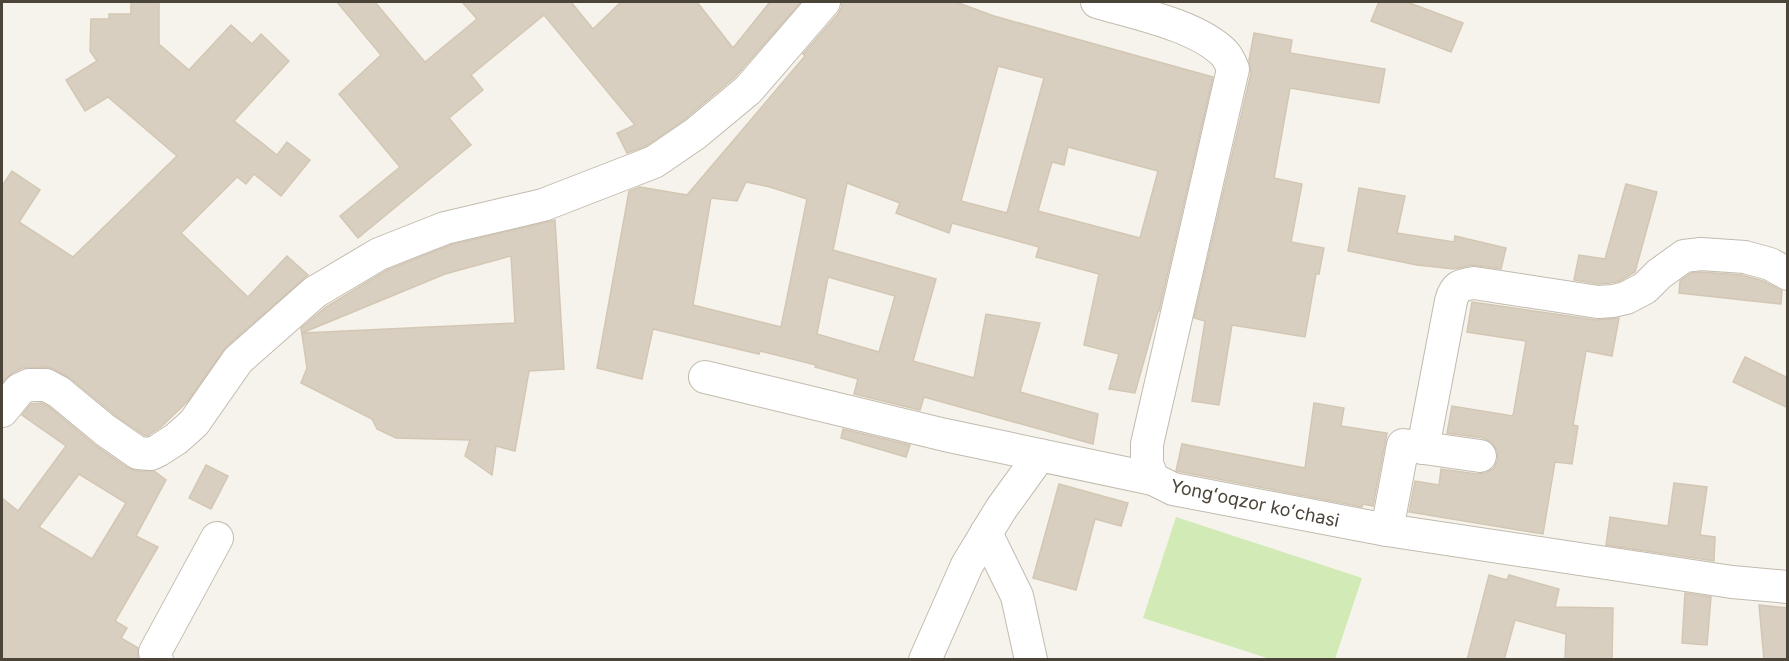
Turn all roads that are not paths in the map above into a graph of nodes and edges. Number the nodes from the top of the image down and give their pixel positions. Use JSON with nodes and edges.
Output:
{"nodes":[{"id":1,"x":824,"y":2,"type":"edge"},
{"id":2,"x":1097,"y":2,"type":"edge"},
{"id":3,"x":1788,"y":274,"type":"edge"},
{"id":4,"x":705,"y":377,"type":"dead end"},
{"id":5,"x":2,"y":411,"type":"edge"},
{"id":6,"x":1423,"y":448,"type":"junction"},
{"id":7,"x":1040,"y":455,"type":"junction"},
{"id":8,"x":1480,"y":456,"type":"dead end"},
{"id":9,"x":1153,"y":479,"type":"junction"},
{"id":10,"x":1386,"y":530,"type":"junction"},
{"id":11,"x":987,"y":533,"type":"junction"},
{"id":12,"x":217,"y":538,"type":"dead end"},
{"id":13,"x":1788,"y":587,"type":"edge"},
{"id":14,"x":157,"y":660,"type":"edge"},
{"id":15,"x":925,"y":660,"type":"edge"},
{"id":16,"x":1031,"y":660,"type":"edge"}],
"edges":[{"from":1,"to":5,"type":"street"},
{"from":2,"to":9,"type":"street","name":"Yongʻoqzor koʻchasi"},
{"from":3,"to":6,"type":"street"},
{"from":4,"to":7,"type":"street"},
{"from":6,"to":8,"type":"street"},
{"from":6,"to":10,"type":"street"},
{"from":7,"to":9,"type":"street"},
{"from":7,"to":11,"type":"street"},
{"from":9,"to":10,"type":"street","name":"Yongʻoqzor koʻchasi"},
{"from":10,"to":13,"type":"street","name":"Yongʻoqzor koʻchasi"},
{"from":11,"to":15,"type":"street"},
{"from":11,"to":16,"type":"street"},
{"from":12,"to":14,"type":"street"}]}
